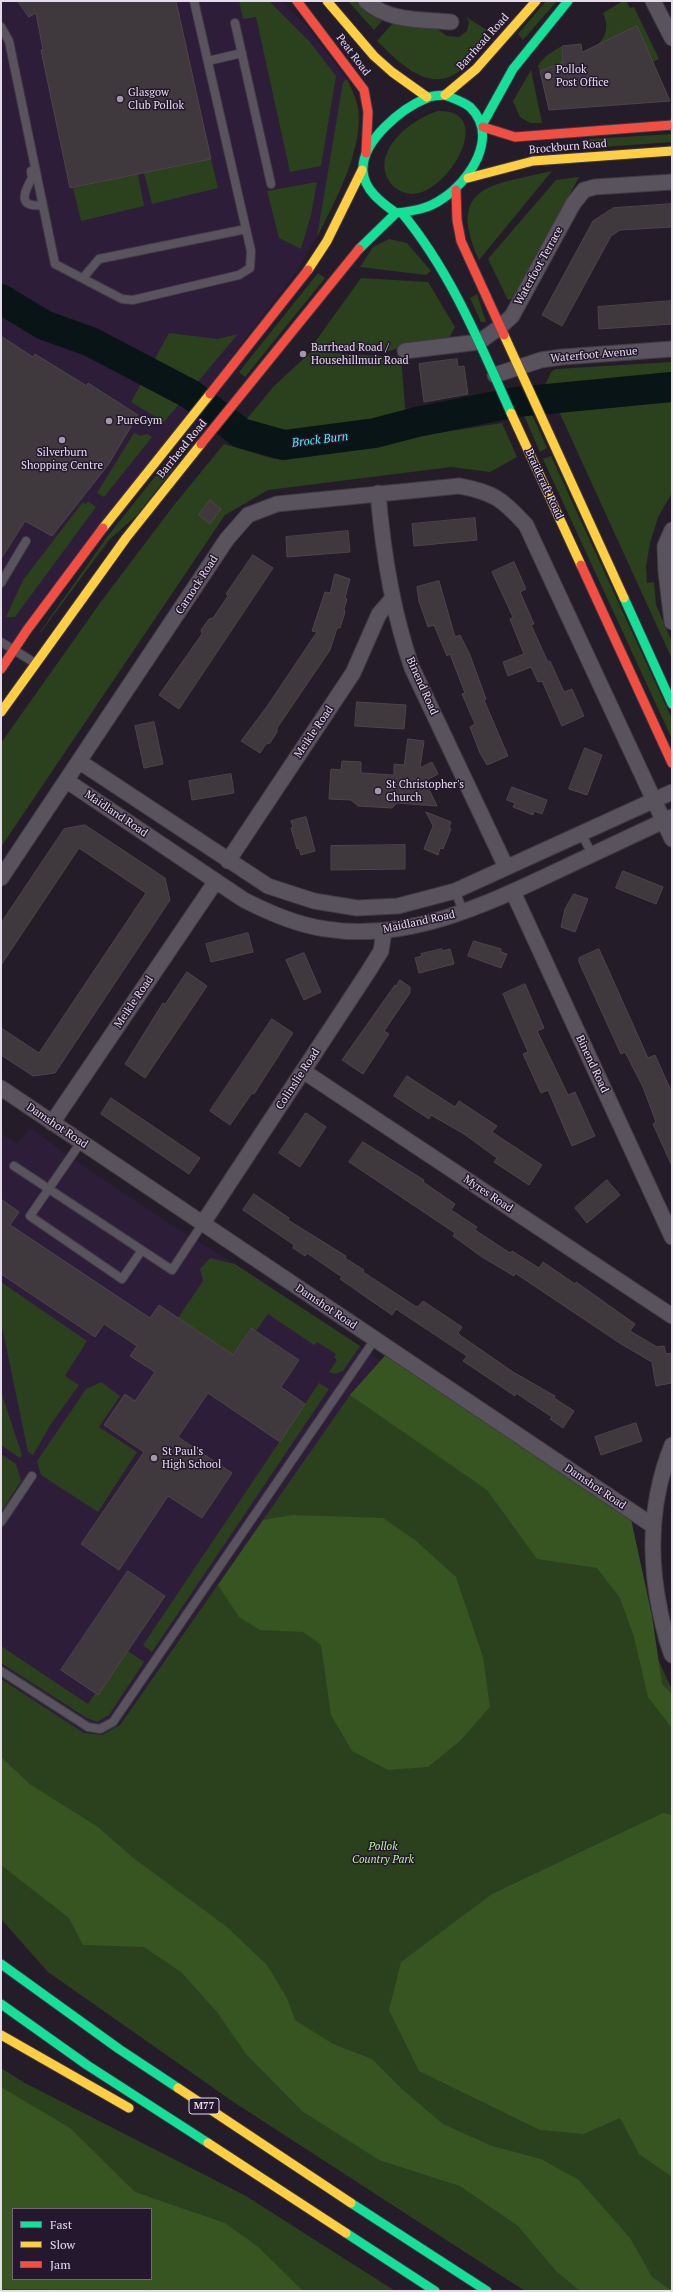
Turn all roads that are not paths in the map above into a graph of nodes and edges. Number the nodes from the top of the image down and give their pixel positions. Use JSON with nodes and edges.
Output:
{"nodes":[{"id":1,"x":194,"y":1,"type":"edge"},
{"id":2,"x":297,"y":1,"type":"edge"},
{"id":3,"x":327,"y":1,"type":"edge"},
{"id":4,"x":366,"y":1,"type":"edge"},
{"id":5,"x":536,"y":1,"type":"edge"},
{"id":6,"x":568,"y":1,"type":"edge"},
{"id":7,"x":653,"y":1,"type":"edge"},
{"id":8,"x":451,"y":22,"type":"dead end"},
{"id":9,"x":235,"y":23,"type":"dead end"},
{"id":10,"x":1,"y":27,"type":"edge"},
{"id":11,"x":672,"y":38,"type":"edge"},
{"id":12,"x":242,"y":53,"type":"junction"},
{"id":13,"x":208,"y":61,"type":"junction"},
{"id":14,"x":14,"y":67,"type":"junction"},
{"id":15,"x":445,"y":95,"type":"junction"},
{"id":16,"x":427,"y":97,"type":"junction"},
{"id":17,"x":483,"y":126,"type":"junction"},
{"id":18,"x":672,"y":126,"type":"edge"},
{"id":19,"x":672,"y":151,"type":"edge"},
{"id":20,"x":366,"y":157,"type":"junction"},
{"id":21,"x":362,"y":170,"type":"junction"},
{"id":22,"x":468,"y":178,"type":"junction"},
{"id":23,"x":672,"y":182,"type":"edge"},
{"id":24,"x":271,"y":184,"type":"dead end"},
{"id":25,"x":456,"y":190,"type":"junction"},
{"id":26,"x":42,"y":205,"type":"junction"},
{"id":27,"x":399,"y":213,"type":"junction"},
{"id":28,"x":246,"y":229,"type":"junction"},
{"id":29,"x":83,"y":278,"type":"junction"},
{"id":30,"x":500,"y":327,"type":"junction"},
{"id":31,"x":479,"y":342,"type":"junction"},
{"id":32,"x":672,"y":349,"type":"edge"},
{"id":33,"x":405,"y":351,"type":"dead end"},
{"id":34,"x":519,"y":367,"type":"junction"},
{"id":35,"x":495,"y":375,"type":"junction"},
{"id":36,"x":378,"y":493,"type":"junction"},
{"id":37,"x":672,"y":530,"type":"edge"},
{"id":38,"x":26,"y":541,"type":"dead end"},
{"id":39,"x":1,"y":583,"type":"edge"},
{"id":40,"x":392,"y":599,"type":"junction"},
{"id":41,"x":672,"y":622,"type":"edge"},
{"id":42,"x":1,"y":642,"type":"edge"},
{"id":43,"x":14,"y":650,"type":"junction"},
{"id":44,"x":35,"y":663,"type":"junction"},
{"id":45,"x":1,"y":669,"type":"edge"},
{"id":46,"x":672,"y":704,"type":"edge"},
{"id":47,"x":1,"y":712,"type":"edge"},
{"id":48,"x":80,"y":762,"type":"junction"},
{"id":49,"x":672,"y":763,"type":"edge"},
{"id":50,"x":67,"y":781,"type":"junction"},
{"id":51,"x":672,"y":792,"type":"edge"},
{"id":52,"x":654,"y":799,"type":"junction"},
{"id":53,"x":163,"y":818,"type":"junction"},
{"id":54,"x":668,"y":819,"type":"edge"},
{"id":55,"x":581,"y":833,"type":"junction"},
{"id":56,"x":150,"y":838,"type":"junction"},
{"id":57,"x":672,"y":839,"type":"edge"},
{"id":58,"x":592,"y":854,"type":"junction"},
{"id":59,"x":228,"y":861,"type":"junction"},
{"id":60,"x":506,"y":868,"type":"junction"},
{"id":61,"x":1,"y":878,"type":"edge"},
{"id":62,"x":216,"y":881,"type":"junction"},
{"id":63,"x":455,"y":891,"type":"junction"},
{"id":64,"x":513,"y":892,"type":"junction"},
{"id":65,"x":314,"y":900,"type":"junction"},
{"id":66,"x":464,"y":913,"type":"junction"},
{"id":67,"x":306,"y":925,"type":"junction"},
{"id":68,"x":384,"y":931,"type":"junction"},
{"id":69,"x":303,"y":1071,"type":"junction"},
{"id":70,"x":1,"y":1088,"type":"edge"},
{"id":71,"x":52,"y":1123,"type":"junction"},
{"id":72,"x":80,"y":1142,"type":"junction"},
{"id":73,"x":14,"y":1166,"type":"dead end"},
{"id":74,"x":49,"y":1189,"type":"junction"},
{"id":75,"x":203,"y":1223,"type":"junction"},
{"id":76,"x":672,"y":1237,"type":"edge"},
{"id":77,"x":142,"y":1250,"type":"junction"},
{"id":78,"x":672,"y":1316,"type":"edge"},
{"id":79,"x":375,"y":1339,"type":"junction"},
{"id":80,"x":672,"y":1445,"type":"edge"},
{"id":81,"x":32,"y":1476,"type":"dead end"},
{"id":82,"x":1,"y":1522,"type":"edge"},
{"id":83,"x":652,"y":1525,"type":"junction"},
{"id":84,"x":672,"y":1655,"type":"edge"},
{"id":85,"x":1,"y":1671,"type":"edge"},
{"id":86,"x":1,"y":1964,"type":"edge"},
{"id":87,"x":1,"y":2004,"type":"edge"},
{"id":88,"x":1,"y":2035,"type":"edge"},
{"id":89,"x":136,"y":2112,"type":"dead end"},
{"id":90,"x":170,"y":2131,"type":"dead end"},
{"id":91,"x":275,"y":2187,"type":"junction"},
{"id":92,"x":435,"y":2291,"type":"edge"},
{"id":93,"x":487,"y":2291,"type":"edge"}],
"edges":[{"from":1,"to":13,"type":"lane"},
{"from":2,"to":20,"type":"main road","name":"Peat Road"},
{"from":3,"to":16,"type":"main road","name":"Peat Road"},
{"from":4,"to":8,"type":"street"},
{"from":5,"to":15,"type":"main road","name":"Barrhead Road"},
{"from":6,"to":17,"type":"main road"},
{"from":7,"to":11,"type":"street"},
{"from":9,"to":12,"type":"lane"},
{"from":10,"to":14,"type":"lane"},
{"from":12,"to":13,"type":"lane"},
{"from":12,"to":24,"type":"lane"},
{"from":13,"to":28,"type":"lane"},
{"from":14,"to":26,"type":"lane"},
{"from":14,"to":26,"type":"lane"},
{"from":15,"to":16,"type":"main road"},
{"from":15,"to":17,"type":"main road"},
{"from":16,"to":20,"type":"main road"},
{"from":17,"to":18,"type":"main road","name":"Brockburn Road"},
{"from":17,"to":22,"type":"main road"},
{"from":19,"to":22,"type":"main road","name":"Brockburn Road"},
{"from":20,"to":21,"type":"main road"},
{"from":21,"to":27,"type":"main road"},
{"from":21,"to":43,"type":"main road","name":"Barrhead Road"},
{"from":22,"to":25,"type":"main road"},
{"from":23,"to":30,"type":"street","name":"Waterfoot Terrace"},
{"from":25,"to":27,"type":"main road"},
{"from":25,"to":30,"type":"main road"},
{"from":26,"to":29,"type":"lane"},
{"from":27,"to":31,"type":"main road","name":"Braidcraft Road"},
{"from":27,"to":44,"type":"main road","name":"Barrhead Road"},
{"from":28,"to":29,"type":"lane"},
{"from":28,"to":29,"type":"lane"},
{"from":30,"to":31,"type":"street","name":"Waterfoot Terrace"},
{"from":30,"to":34,"type":"main road"},
{"from":31,"to":33,"type":"street"},
{"from":31,"to":35,"type":"main road","name":"Braidcraft Road"},
{"from":32,"to":34,"type":"street","name":"Waterfoot Avenue"},
{"from":34,"to":35,"type":"street","name":"Waterfoot Avenue"},
{"from":34,"to":46,"type":"main road"},
{"from":35,"to":49,"type":"main road","name":"Braidcraft Road"},
{"from":36,"to":40,"type":"street","name":"Binend Road"},
{"from":36,"to":48,"type":"street","name":"Carnock Road"},
{"from":36,"to":52,"type":"street","name":"Carnock Road"},
{"from":37,"to":41,"type":"street"},
{"from":38,"to":39,"type":"lane"},
{"from":40,"to":59,"type":"street","name":"Meikle Road"},
{"from":40,"to":60,"type":"street","name":"Binend Road"},
{"from":42,"to":43,"type":"lane"},
{"from":43,"to":44,"type":"lane"},
{"from":43,"to":45,"type":"main road","name":"Barrhead Road"},
{"from":44,"to":47,"type":"main road","name":"Barrhead Road"},
{"from":48,"to":50,"type":"street","name":"Carnock Road"},
{"from":48,"to":53,"type":"street","name":"Maidland Road"},
{"from":50,"to":56,"type":"street","name":"Maidland Road"},
{"from":50,"to":61,"type":"street","name":"Carnock Road"},
{"from":51,"to":52,"type":"street","name":"Maidland Road"},
{"from":52,"to":54,"type":"street"},
{"from":52,"to":55,"type":"street","name":"Maidland Road"},
{"from":53,"to":56,"type":"street"},
{"from":53,"to":59,"type":"street","name":"Maidland Road"},
{"from":54,"to":57,"type":"street"},
{"from":54,"to":58,"type":"street","name":"Maidland Road"},
{"from":55,"to":58,"type":"lane"},
{"from":55,"to":60,"type":"street","name":"Maidland Road"},
{"from":56,"to":62,"type":"street","name":"Maidland Road"},
{"from":58,"to":64,"type":"street","name":"Maidland Road"},
{"from":59,"to":65,"type":"street","name":"Maidland Road"},
{"from":60,"to":63,"type":"street","name":"Maidland Road"},
{"from":62,"to":67,"type":"street","name":"Maidland Road"},
{"from":62,"to":71,"type":"street","name":"Meikle Road"},
{"from":63,"to":65,"type":"street","name":"Maidland Road"},
{"from":63,"to":66,"type":"lane"},
{"from":64,"to":66,"type":"street","name":"Maidland Road"},
{"from":64,"to":76,"type":"street","name":"Binend Road"},
{"from":65,"to":67,"type":"street"},
{"from":66,"to":68,"type":"street","name":"Maidland Road"},
{"from":67,"to":68,"type":"street","name":"Maidland Road"},
{"from":68,"to":69,"type":"street","name":"Colinslie Road"},
{"from":69,"to":75,"type":"street","name":"Colinslie Road"},
{"from":69,"to":78,"type":"street","name":"Myres Road"},
{"from":70,"to":71,"type":"street","name":"Damshot Road"},
{"from":71,"to":72,"type":"street","name":"Damshot Road"},
{"from":72,"to":74,"type":"lane"},
{"from":72,"to":75,"type":"street","name":"Damshot Road"},
{"from":73,"to":74,"type":"lane"},
{"from":74,"to":77,"type":"lane"},
{"from":74,"to":77,"type":"lane"},
{"from":75,"to":77,"type":"lane"},
{"from":75,"to":79,"type":"street","name":"Damshot Road"},
{"from":79,"to":83,"type":"street","name":"Damshot Road"},
{"from":79,"to":85,"type":"lane"},
{"from":80,"to":83,"type":"street"},
{"from":81,"to":82,"type":"lane"},
{"from":83,"to":84,"type":"street"},
{"from":86,"to":93,"type":"main road","number":"M77"},
{"from":87,"to":91,"type":"main road","number":"M77"},
{"from":88,"to":89,"type":"main road"},
{"from":90,"to":91,"type":"main road"},
{"from":91,"to":92,"type":"main road","number":"M77"}]}
